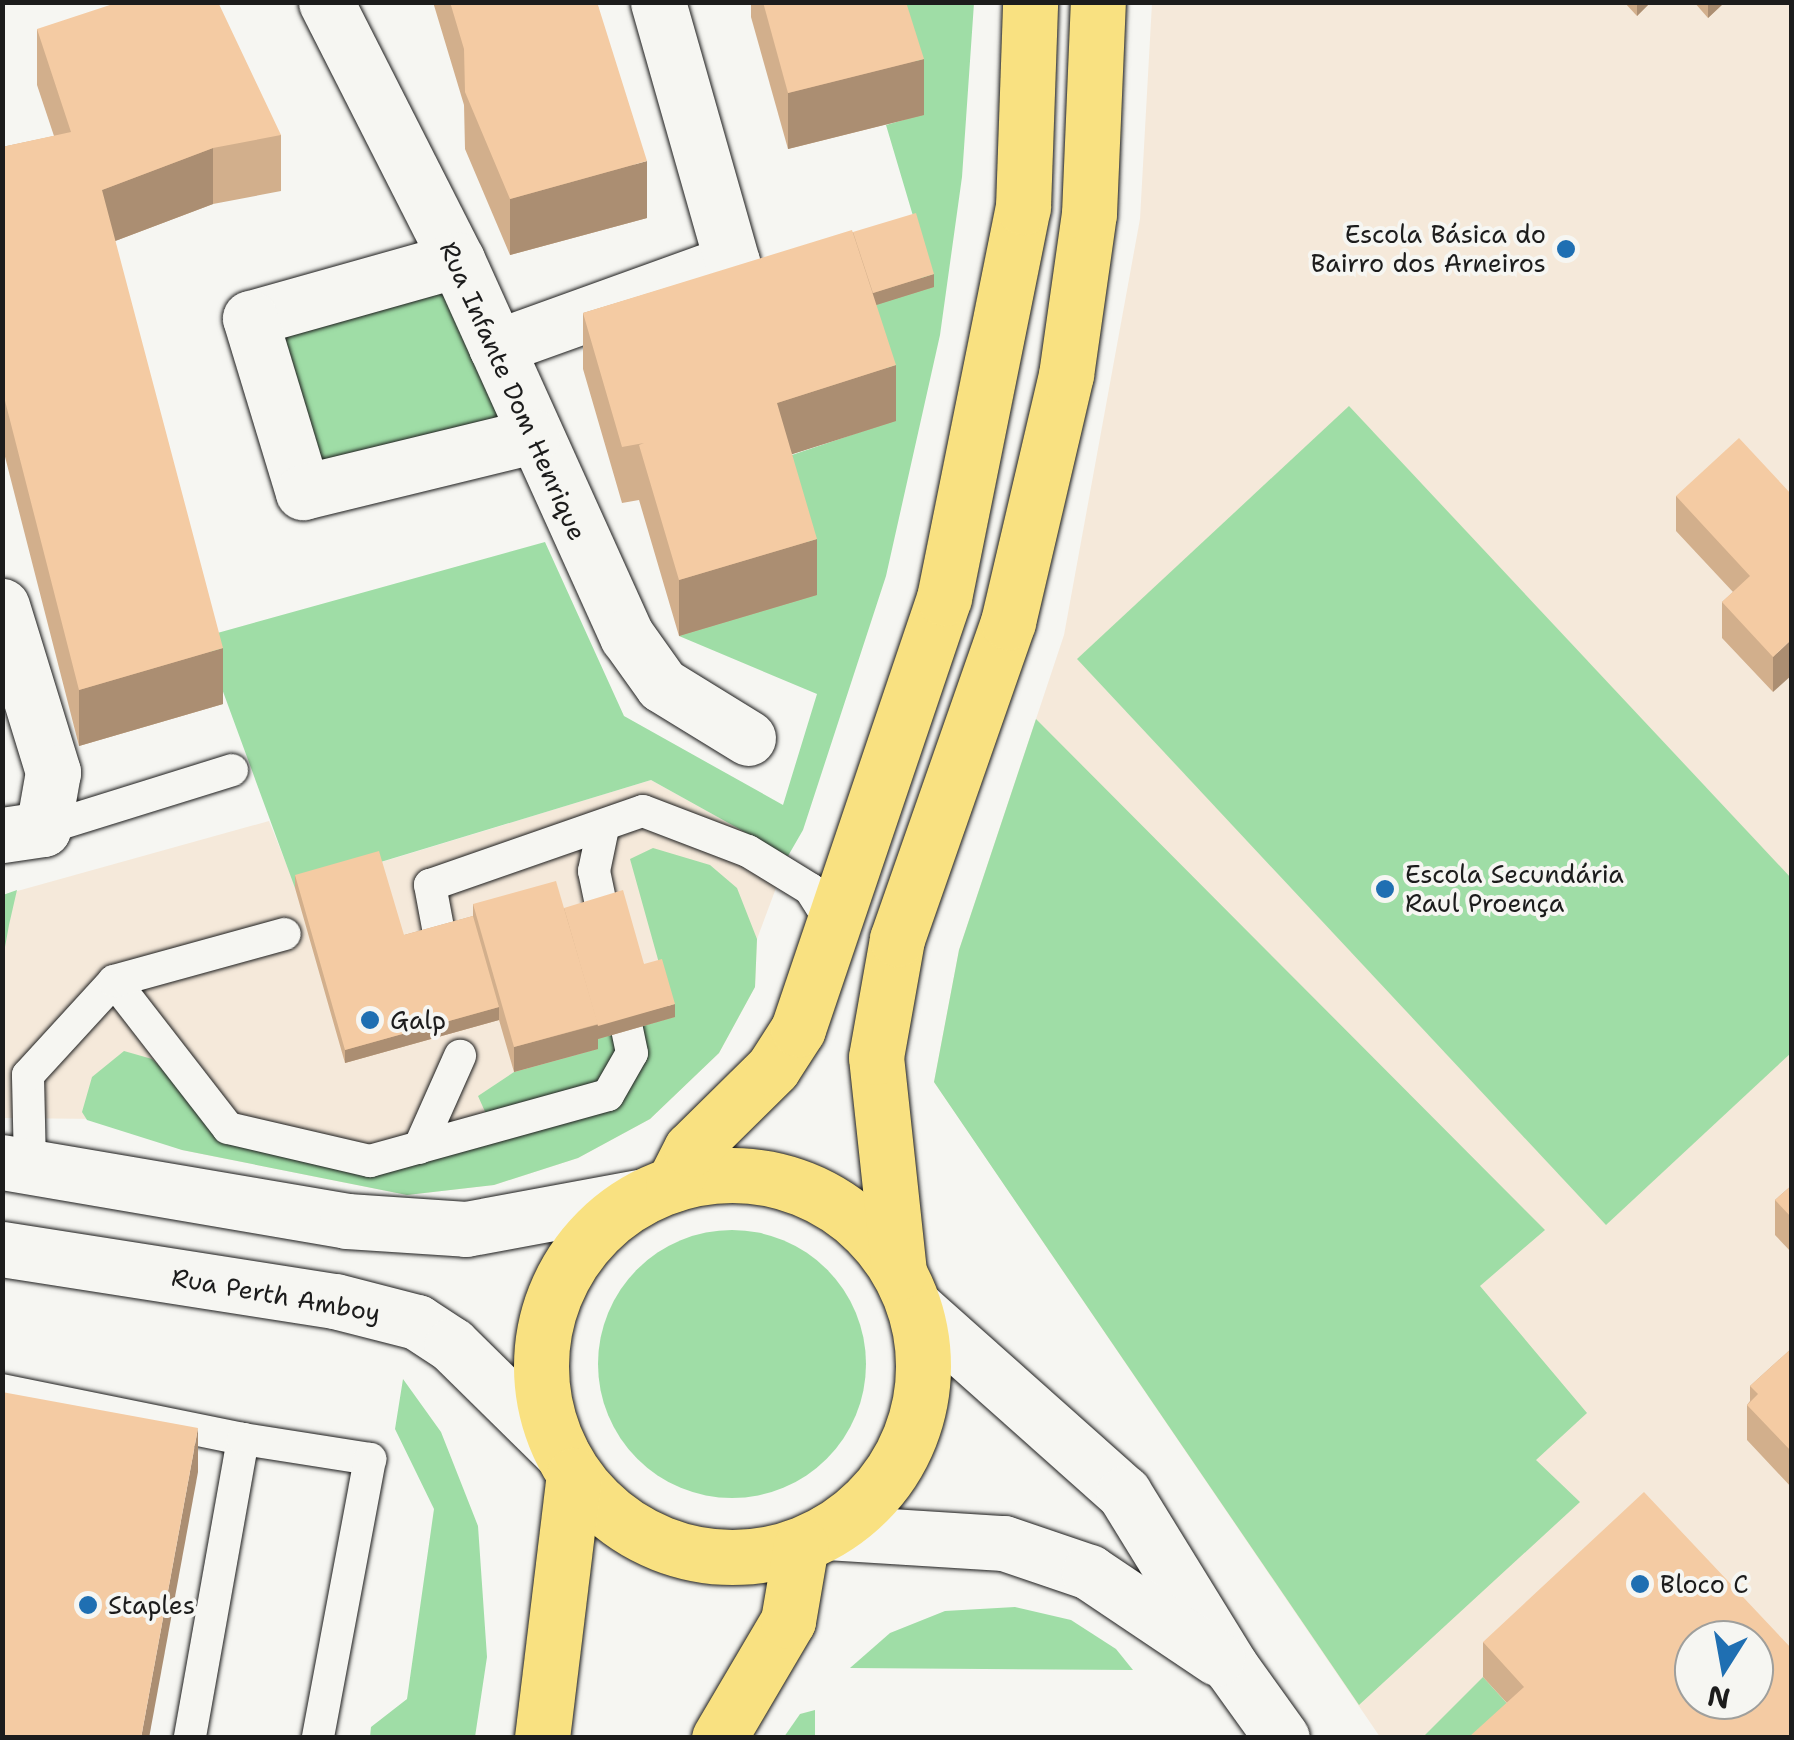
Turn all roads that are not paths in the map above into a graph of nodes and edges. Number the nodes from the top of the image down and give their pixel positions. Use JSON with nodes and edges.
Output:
{"nodes":[{"id":1,"x":326,"y":2,"type":"edge"},
{"id":2,"x":658,"y":2,"type":"edge"},
{"id":3,"x":1030,"y":2,"type":"edge"},
{"id":4,"x":1098,"y":2,"type":"edge"},
{"id":5,"x":457,"y":260,"type":"junction"},
{"id":6,"x":496,"y":346,"type":"junction"},
{"id":7,"x":532,"y":436,"type":"junction"},
{"id":8,"x":2,"y":606,"type":"edge"},
{"id":9,"x":748,"y":738,"type":"dead end"},
{"id":10,"x":232,"y":770,"type":"dead end"},
{"id":11,"x":602,"y":828,"type":"junction"},
{"id":12,"x":23,"y":832,"type":"edge"},
{"id":13,"x":834,"y":927,"type":"junction"},
{"id":14,"x":439,"y":933,"type":"edge"},
{"id":15,"x":285,"y":934,"type":"dead end"},
{"id":16,"x":114,"y":981,"type":"junction"},
{"id":17,"x":460,"y":1056,"type":"dead end"},
{"id":18,"x":419,"y":1148,"type":"junction"},
{"id":19,"x":16,"y":1164,"type":"edge"},
{"id":20,"x":99,"y":1176,"type":"junction"},
{"id":21,"x":659,"y":1190,"type":"junction"},
{"id":22,"x":6,"y":1260,"type":"edge"},
{"id":23,"x":907,"y":1289,"type":"junction"},
{"id":24,"x":2,"y":1390,"type":"edge"},
{"id":25,"x":243,"y":1438,"type":"junction"},
{"id":26,"x":567,"y":1464,"type":"junction"},
{"id":27,"x":814,"y":1539,"type":"junction"},
{"id":28,"x":1231,"y":1668,"type":"junction"},
{"id":29,"x":190,"y":1738,"type":"edge"},
{"id":30,"x":318,"y":1738,"type":"edge"},
{"id":31,"x":542,"y":1738,"type":"edge"},
{"id":32,"x":719,"y":1738,"type":"edge"},
{"id":33,"x":1282,"y":1738,"type":"edge"}],
"edges":[{"from":1,"to":5,"type":"street","name":"Rua Infante Dom Henrique"},
{"from":2,"to":6,"type":"street"},
{"from":3,"to":13,"type":"main road"},
{"from":4,"to":23,"type":"main road"},
{"from":5,"to":6,"type":"street","name":"Rua Infante Dom Henrique"},
{"from":5,"to":7,"type":"street"},
{"from":6,"to":7,"type":"street","name":"Rua Infante Dom Henrique"},
{"from":7,"to":9,"type":"street","name":"Rua Infante Dom Henrique"},
{"from":8,"to":12,"type":"street"},
{"from":10,"to":12,"type":"lane"},
{"from":11,"to":13,"type":"lane"},
{"from":11,"to":14,"type":"lane"},
{"from":11,"to":18,"type":"lane"},
{"from":13,"to":21,"type":"main road"},
{"from":15,"to":16,"type":"lane"},
{"from":16,"to":18,"type":"lane"},
{"from":16,"to":19,"type":"lane"},
{"from":17,"to":18,"type":"lane"},
{"from":19,"to":20,"type":"street"},
{"from":20,"to":21,"type":"street"},
{"from":20,"to":22,"type":"street"},
{"from":21,"to":23,"type":"main road"},
{"from":21,"to":26,"type":"main road"},
{"from":22,"to":26,"type":"street","name":"Rua Perth Amboy"},
{"from":23,"to":27,"type":"main road"},
{"from":23,"to":28,"type":"street"},
{"from":24,"to":25,"type":"lane"},
{"from":25,"to":29,"type":"lane"},
{"from":25,"to":30,"type":"lane"},
{"from":26,"to":27,"type":"main road"},
{"from":26,"to":31,"type":"main road"},
{"from":27,"to":28,"type":"street"},
{"from":27,"to":32,"type":"main road"},
{"from":28,"to":33,"type":"street"}]}
